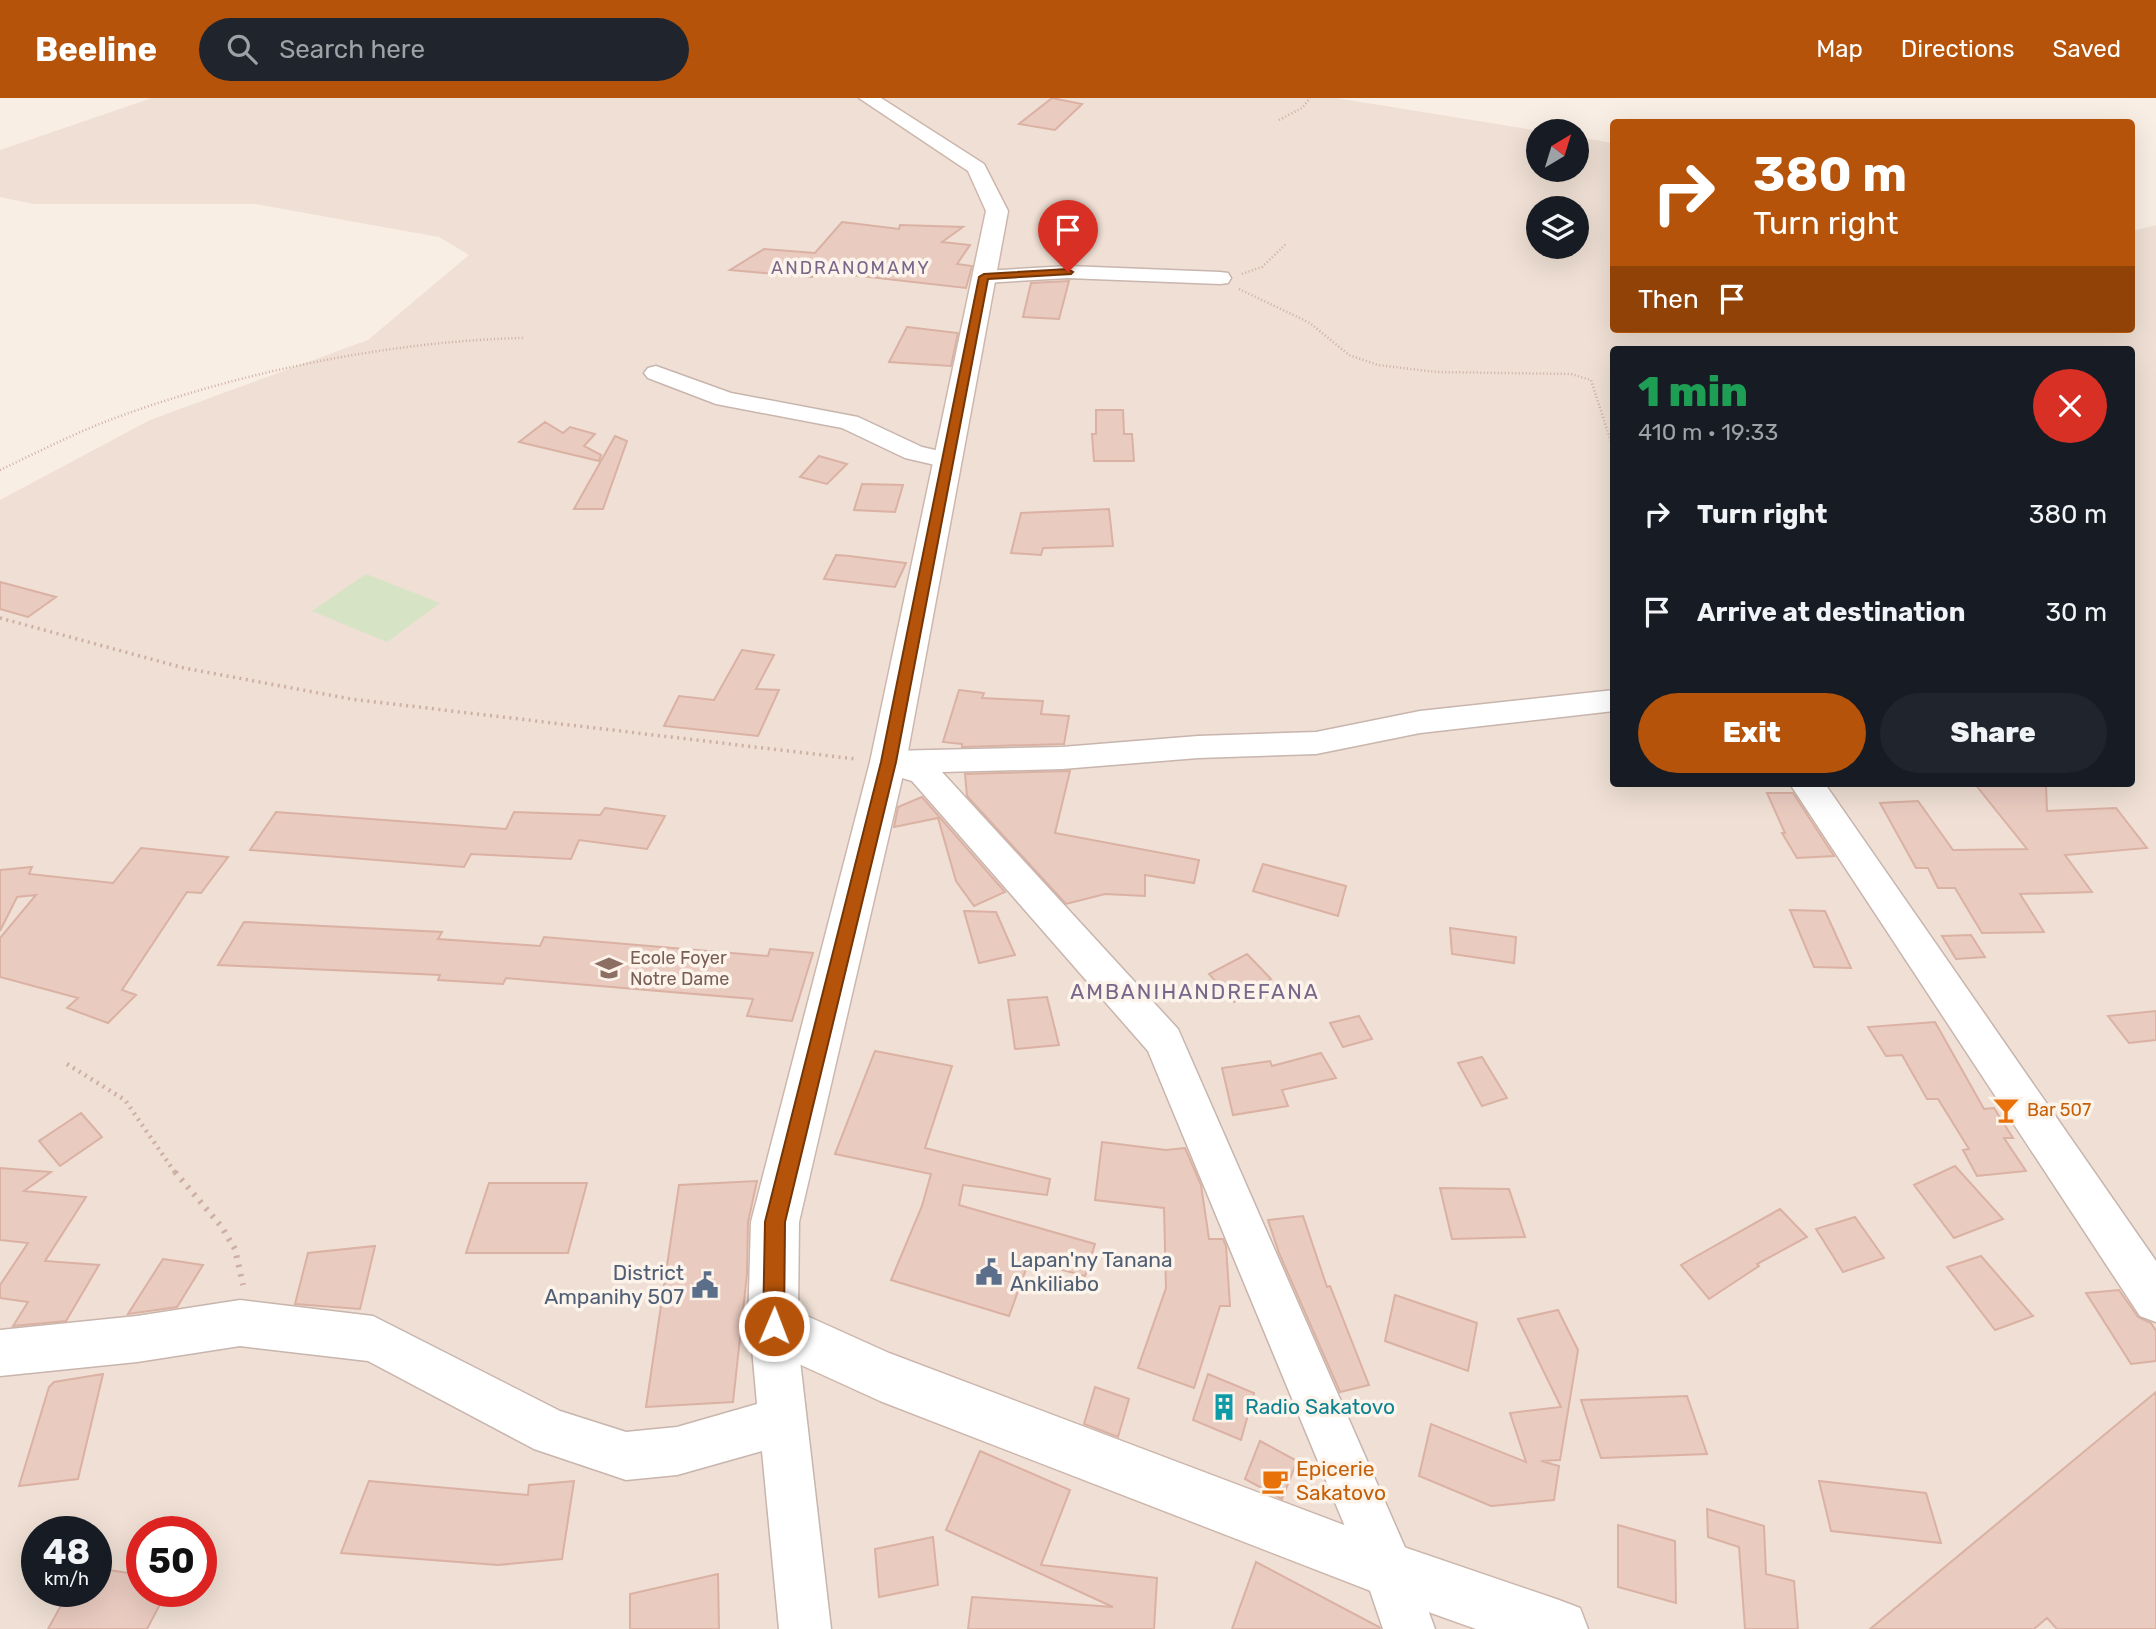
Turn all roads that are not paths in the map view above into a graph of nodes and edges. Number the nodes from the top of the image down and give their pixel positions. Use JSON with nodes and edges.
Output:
{"nodes":[{"id":1,"x":868,"y":98,"type":"edge"},
{"id":2,"x":984,"y":277,"type":"junction"},
{"id":3,"x":1220,"y":278,"type":"road end"},
{"id":4,"x":656,"y":373,"type":"dead end"},
{"id":5,"x":948,"y":460,"type":"junction"},
{"id":6,"x":1610,"y":700,"type":"edge"},
{"id":7,"x":888,"y":762,"type":"junction"},
{"id":8,"x":1809,"y":787,"type":"edge"},
{"id":9,"x":2156,"y":1300,"type":"edge"},
{"id":10,"x":774,"y":1326,"type":"junction"},
{"id":11,"x":0,"y":1353,"type":"edge"},
{"id":12,"x":784,"y":1421,"type":"junction"},
{"id":13,"x":1389,"y":1570,"type":"junction"},
{"id":14,"x":805,"y":1629,"type":"edge"},
{"id":15,"x":1409,"y":1629,"type":"edge"},
{"id":16,"x":1559,"y":1629,"type":"edge"}],
"edges":[{"from":1,"to":2,"type":"main road"},
{"from":2,"to":3,"type":"street"},
{"from":2,"to":5,"type":"main road"},
{"from":4,"to":5,"type":"street"},
{"from":5,"to":7,"type":"main road"},
{"from":6,"to":7,"type":"street"},
{"from":7,"to":10,"type":"main road"},
{"from":7,"to":13,"type":"street"},
{"from":8,"to":9,"type":"street"},
{"from":10,"to":12,"type":"street"},
{"from":10,"to":13,"type":"main road"},
{"from":11,"to":12,"type":"street"},
{"from":12,"to":14,"type":"street"},
{"from":13,"to":15,"type":"street"},
{"from":13,"to":16,"type":"main road"}]}
